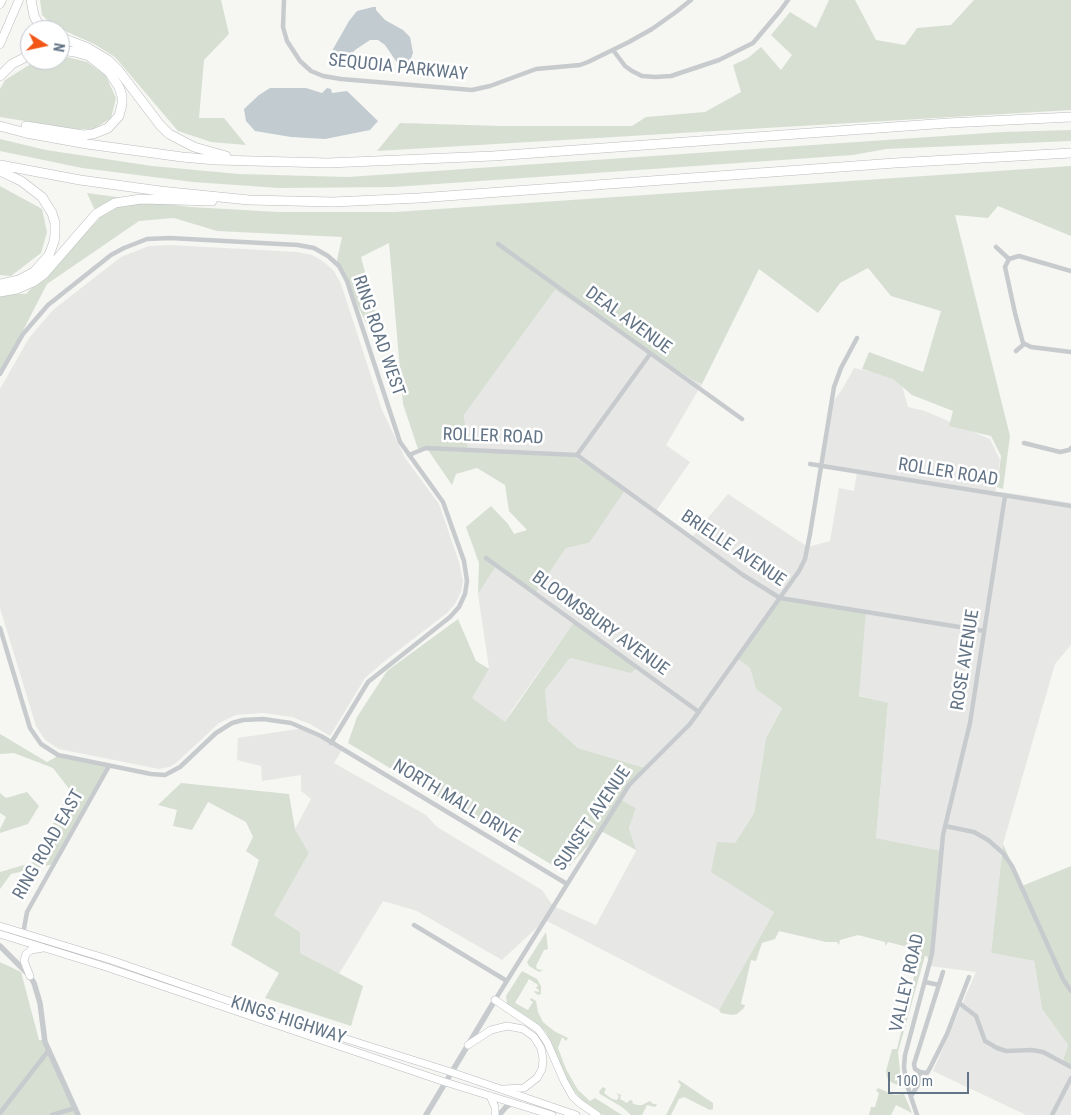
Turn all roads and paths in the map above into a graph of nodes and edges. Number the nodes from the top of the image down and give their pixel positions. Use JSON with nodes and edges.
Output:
{"nodes":[{"id":1,"x":2,"y":0,"type":"edge"},
{"id":2,"x":19,"y":0,"type":"edge"},
{"id":3,"x":32,"y":0,"type":"edge"},
{"id":4,"x":284,"y":0,"type":"edge"},
{"id":5,"x":690,"y":0,"type":"edge"},
{"id":6,"x":788,"y":0,"type":"edge"},
{"id":7,"x":0,"y":4,"type":"edge"},
{"id":8,"x":36,"y":20,"type":"edge"},
{"id":9,"x":70,"y":42,"type":"edge"},
{"id":10,"x":0,"y":44,"type":"edge"},
{"id":11,"x":613,"y":50,"type":"junction"},
{"id":12,"x":70,"y":51,"type":"edge"},
{"id":13,"x":20,"y":60,"type":"edge"},
{"id":14,"x":0,"y":76,"type":"edge"},
{"id":15,"x":1071,"y":117,"type":"edge"},
{"id":16,"x":0,"y":124,"type":"edge"},
{"id":17,"x":1071,"y":153,"type":"edge"},
{"id":18,"x":240,"y":160,"type":"junction"},
{"id":19,"x":0,"y":165,"type":"edge"},
{"id":20,"x":0,"y":171,"type":"edge"},
{"id":21,"x":249,"y":200,"type":"junction"},
{"id":22,"x":498,"y":244,"type":"dead end"},
{"id":23,"x":996,"y":248,"type":"dead end"},
{"id":24,"x":1009,"y":260,"type":"junction"},
{"id":25,"x":1071,"y":271,"type":"edge"},
{"id":26,"x":0,"y":284,"type":"edge"},
{"id":27,"x":0,"y":292,"type":"edge"},
{"id":28,"x":857,"y":338,"type":"dead end"},
{"id":29,"x":1024,"y":344,"type":"junction"},
{"id":30,"x":1016,"y":351,"type":"dead end"},
{"id":31,"x":1071,"y":352,"type":"edge"},
{"id":32,"x":650,"y":354,"type":"junction"},
{"id":33,"x":0,"y":374,"type":"edge"},
{"id":34,"x":742,"y":419,"type":"dead end"},
{"id":35,"x":1024,"y":443,"type":"dead end"},
{"id":36,"x":1071,"y":448,"type":"edge"},
{"id":37,"x":409,"y":455,"type":"junction"},
{"id":38,"x":577,"y":455,"type":"junction"},
{"id":39,"x":810,"y":464,"type":"dead end"},
{"id":40,"x":821,"y":466,"type":"junction"},
{"id":41,"x":1005,"y":496,"type":"junction"},
{"id":42,"x":1071,"y":506,"type":"edge"},
{"id":43,"x":486,"y":558,"type":"dead end"},
{"id":44,"x":780,"y":598,"type":"junction"},
{"id":45,"x":0,"y":628,"type":"edge"},
{"id":46,"x":984,"y":631,"type":"junction"},
{"id":47,"x":699,"y":712,"type":"junction"},
{"id":48,"x":331,"y":743,"type":"junction"},
{"id":49,"x":109,"y":766,"type":"junction"},
{"id":50,"x":945,"y":826,"type":"junction"},
{"id":51,"x":567,"y":884,"type":"junction"},
{"id":52,"x":414,"y":925,"type":"dead end"},
{"id":53,"x":0,"y":926,"type":"edge"},
{"id":54,"x":0,"y":934,"type":"edge"},
{"id":55,"x":22,"y":936,"type":"junction"},
{"id":56,"x":0,"y":946,"type":"edge"},
{"id":57,"x":45,"y":947,"type":"junction"},
{"id":58,"x":943,"y":972,"type":"dead end"},
{"id":59,"x":30,"y":976,"type":"junction"},
{"id":60,"x":969,"y":978,"type":"dead end"},
{"id":61,"x":506,"y":982,"type":"junction"},
{"id":62,"x":925,"y":982,"type":"junction"},
{"id":63,"x":939,"y":985,"type":"junction"},
{"id":64,"x":1071,"y":991,"type":"edge"},
{"id":65,"x":495,"y":1000,"type":"junction"},
{"id":66,"x":959,"y":1003,"type":"junction"},
{"id":67,"x":911,"y":1029,"type":"junction"},
{"id":68,"x":924,"y":1033,"type":"junction"},
{"id":69,"x":468,"y":1045,"type":"junction"},
{"id":70,"x":49,"y":1050,"type":"junction"},
{"id":71,"x":1071,"y":1067,"type":"edge"},
{"id":72,"x":450,"y":1072,"type":"junction"},
{"id":73,"x":920,"y":1072,"type":"junction"},
{"id":74,"x":1071,"y":1078,"type":"edge"},
{"id":75,"x":445,"y":1082,"type":"junction"},
{"id":76,"x":501,"y":1089,"type":"junction"},
{"id":77,"x":490,"y":1096,"type":"junction"},
{"id":78,"x":911,"y":1096,"type":"junction"},
{"id":79,"x":512,"y":1103,"type":"junction"},
{"id":80,"x":75,"y":1108,"type":"junction"},
{"id":81,"x":0,"y":1113,"type":"edge"},
{"id":82,"x":52,"y":1115,"type":"edge"},
{"id":83,"x":78,"y":1115,"type":"edge"},
{"id":84,"x":426,"y":1115,"type":"edge"},
{"id":85,"x":494,"y":1115,"type":"edge"},
{"id":86,"x":499,"y":1115,"type":"edge"},
{"id":87,"x":552,"y":1115,"type":"edge"},
{"id":88,"x":576,"y":1115,"type":"edge"},
{"id":89,"x":597,"y":1115,"type":"edge"},
{"id":90,"x":918,"y":1115,"type":"edge"},
{"id":91,"x":1052,"y":1115,"type":"edge"}],
"edges":[{"from":1,"to":7,"type":"highway"},
{"from":2,"to":10,"type":"highway"},
{"from":3,"to":8,"type":"highway"},
{"from":4,"to":11,"type":"street","name":"SEQUOIA PARKWAY"},
{"from":5,"to":11,"type":"street","name":"SEQUOIA PARKWAY"},
{"from":6,"to":11,"type":"street"},
{"from":9,"to":18,"type":"highway"},
{"from":12,"to":16,"type":"highway"},
{"from":13,"to":14,"type":"highway"},
{"from":15,"to":18,"type":"highway"},
{"from":16,"to":18,"type":"highway"},
{"from":17,"to":21,"type":"highway"},
{"from":19,"to":21,"type":"highway"},
{"from":20,"to":26,"type":"highway"},
{"from":21,"to":27,"type":"highway"},
{"from":22,"to":32,"type":"street","name":"DEAL AVENUE"},
{"from":23,"to":24,"type":"street"},
{"from":24,"to":25,"type":"street"},
{"from":24,"to":29,"type":"street"},
{"from":28,"to":40,"type":"street","name":"SUNSET AVENUE"},
{"from":29,"to":30,"type":"street"},
{"from":29,"to":31,"type":"street"},
{"from":32,"to":34,"type":"street","name":"DEAL AVENUE"},
{"from":32,"to":38,"type":"street"},
{"from":33,"to":37,"type":"street","name":"RING ROAD WEST"},
{"from":35,"to":36,"type":"street"},
{"from":37,"to":38,"type":"street","name":"ROLLER ROAD"},
{"from":37,"to":48,"type":"street","name":"RING ROAD WEST"},
{"from":38,"to":44,"type":"street","name":"BRIELLE AVENUE"},
{"from":39,"to":40,"type":"street","name":"ROLLER ROAD"},
{"from":40,"to":41,"type":"street","name":"ROLLER ROAD"},
{"from":40,"to":44,"type":"street","name":"SUNSET AVENUE"},
{"from":41,"to":42,"type":"street","name":"ROLLER ROAD"},
{"from":41,"to":46,"type":"street","name":"ROSE AVENUE"},
{"from":43,"to":47,"type":"street","name":"BLOOMSBURY AVENUE"},
{"from":44,"to":46,"type":"street","name":"BRIELLE AVENUE"},
{"from":44,"to":47,"type":"street","name":"SUNSET AVENUE"},
{"from":45,"to":49,"type":"street"},
{"from":46,"to":50,"type":"street","name":"ROSE AVENUE"},
{"from":47,"to":51,"type":"street","name":"SUNSET AVENUE"},
{"from":48,"to":49,"type":"street"},
{"from":48,"to":51,"type":"street","name":"NORTH MALL DRIVE"},
{"from":49,"to":55,"type":"street","name":"RING ROAD EAST"},
{"from":50,"to":62,"type":"street","name":"VALLEY ROAD"},
{"from":50,"to":64,"type":"street"},
{"from":51,"to":61,"type":"street","name":"SUNSET AVENUE"},
{"from":52,"to":61,"type":"street"},
{"from":53,"to":55,"type":"main road","name":"KINGS HIGHWAY"},
{"from":54,"to":55,"type":"main road","name":"KINGS HIGHWAY"},
{"from":55,"to":57,"type":"main road","name":"KINGS HIGHWAY"},
{"from":55,"to":72,"type":"main road","name":"KINGS HIGHWAY"},
{"from":56,"to":59,"type":"street"},
{"from":57,"to":59,"type":"main road"},
{"from":57,"to":75,"type":"main road","name":"KINGS HIGHWAY"},
{"from":58,"to":63,"type":"street"},
{"from":59,"to":70,"type":"street"},
{"from":60,"to":66,"type":"street"},
{"from":61,"to":65,"type":"street","name":"SUNSET AVENUE"},
{"from":62,"to":63,"type":"street"},
{"from":62,"to":67,"type":"street","name":"VALLEY ROAD"},
{"from":63,"to":68,"type":"street"},
{"from":65,"to":69,"type":"street","name":"SUNSET AVENUE"},
{"from":65,"to":89,"type":"main road"},
{"from":66,"to":71,"type":"street"},
{"from":66,"to":73,"type":"street"},
{"from":67,"to":68,"type":"street"},
{"from":67,"to":78,"type":"street","name":"VALLEY ROAD"},
{"from":68,"to":73,"type":"street"},
{"from":69,"to":72,"type":"street","name":"SUNSET AVENUE"},
{"from":69,"to":76,"type":"main road"},
{"from":70,"to":80,"type":"street"},
{"from":70,"to":81,"type":"street"},
{"from":72,"to":75,"type":"street","name":"SUNSET AVENUE"},
{"from":72,"to":76,"type":"main road","name":"KINGS HIGHWAY"},
{"from":73,"to":78,"type":"street"},
{"from":74,"to":91,"type":"street"},
{"from":75,"to":77,"type":"main road","name":"KINGS HIGHWAY"},
{"from":75,"to":84,"type":"street","name":"SUNSET AVENUE"},
{"from":76,"to":88,"type":"main road","name":"KINGS HIGHWAY"},
{"from":77,"to":79,"type":"main road","name":"KINGS HIGHWAY"},
{"from":77,"to":85,"type":"main road"},
{"from":78,"to":90,"type":"street","name":"VALLEY ROAD"},
{"from":79,"to":86,"type":"street"},
{"from":79,"to":87,"type":"main road","name":"KINGS HIGHWAY"},
{"from":80,"to":82,"type":"street"},
{"from":80,"to":83,"type":"street"}]}
